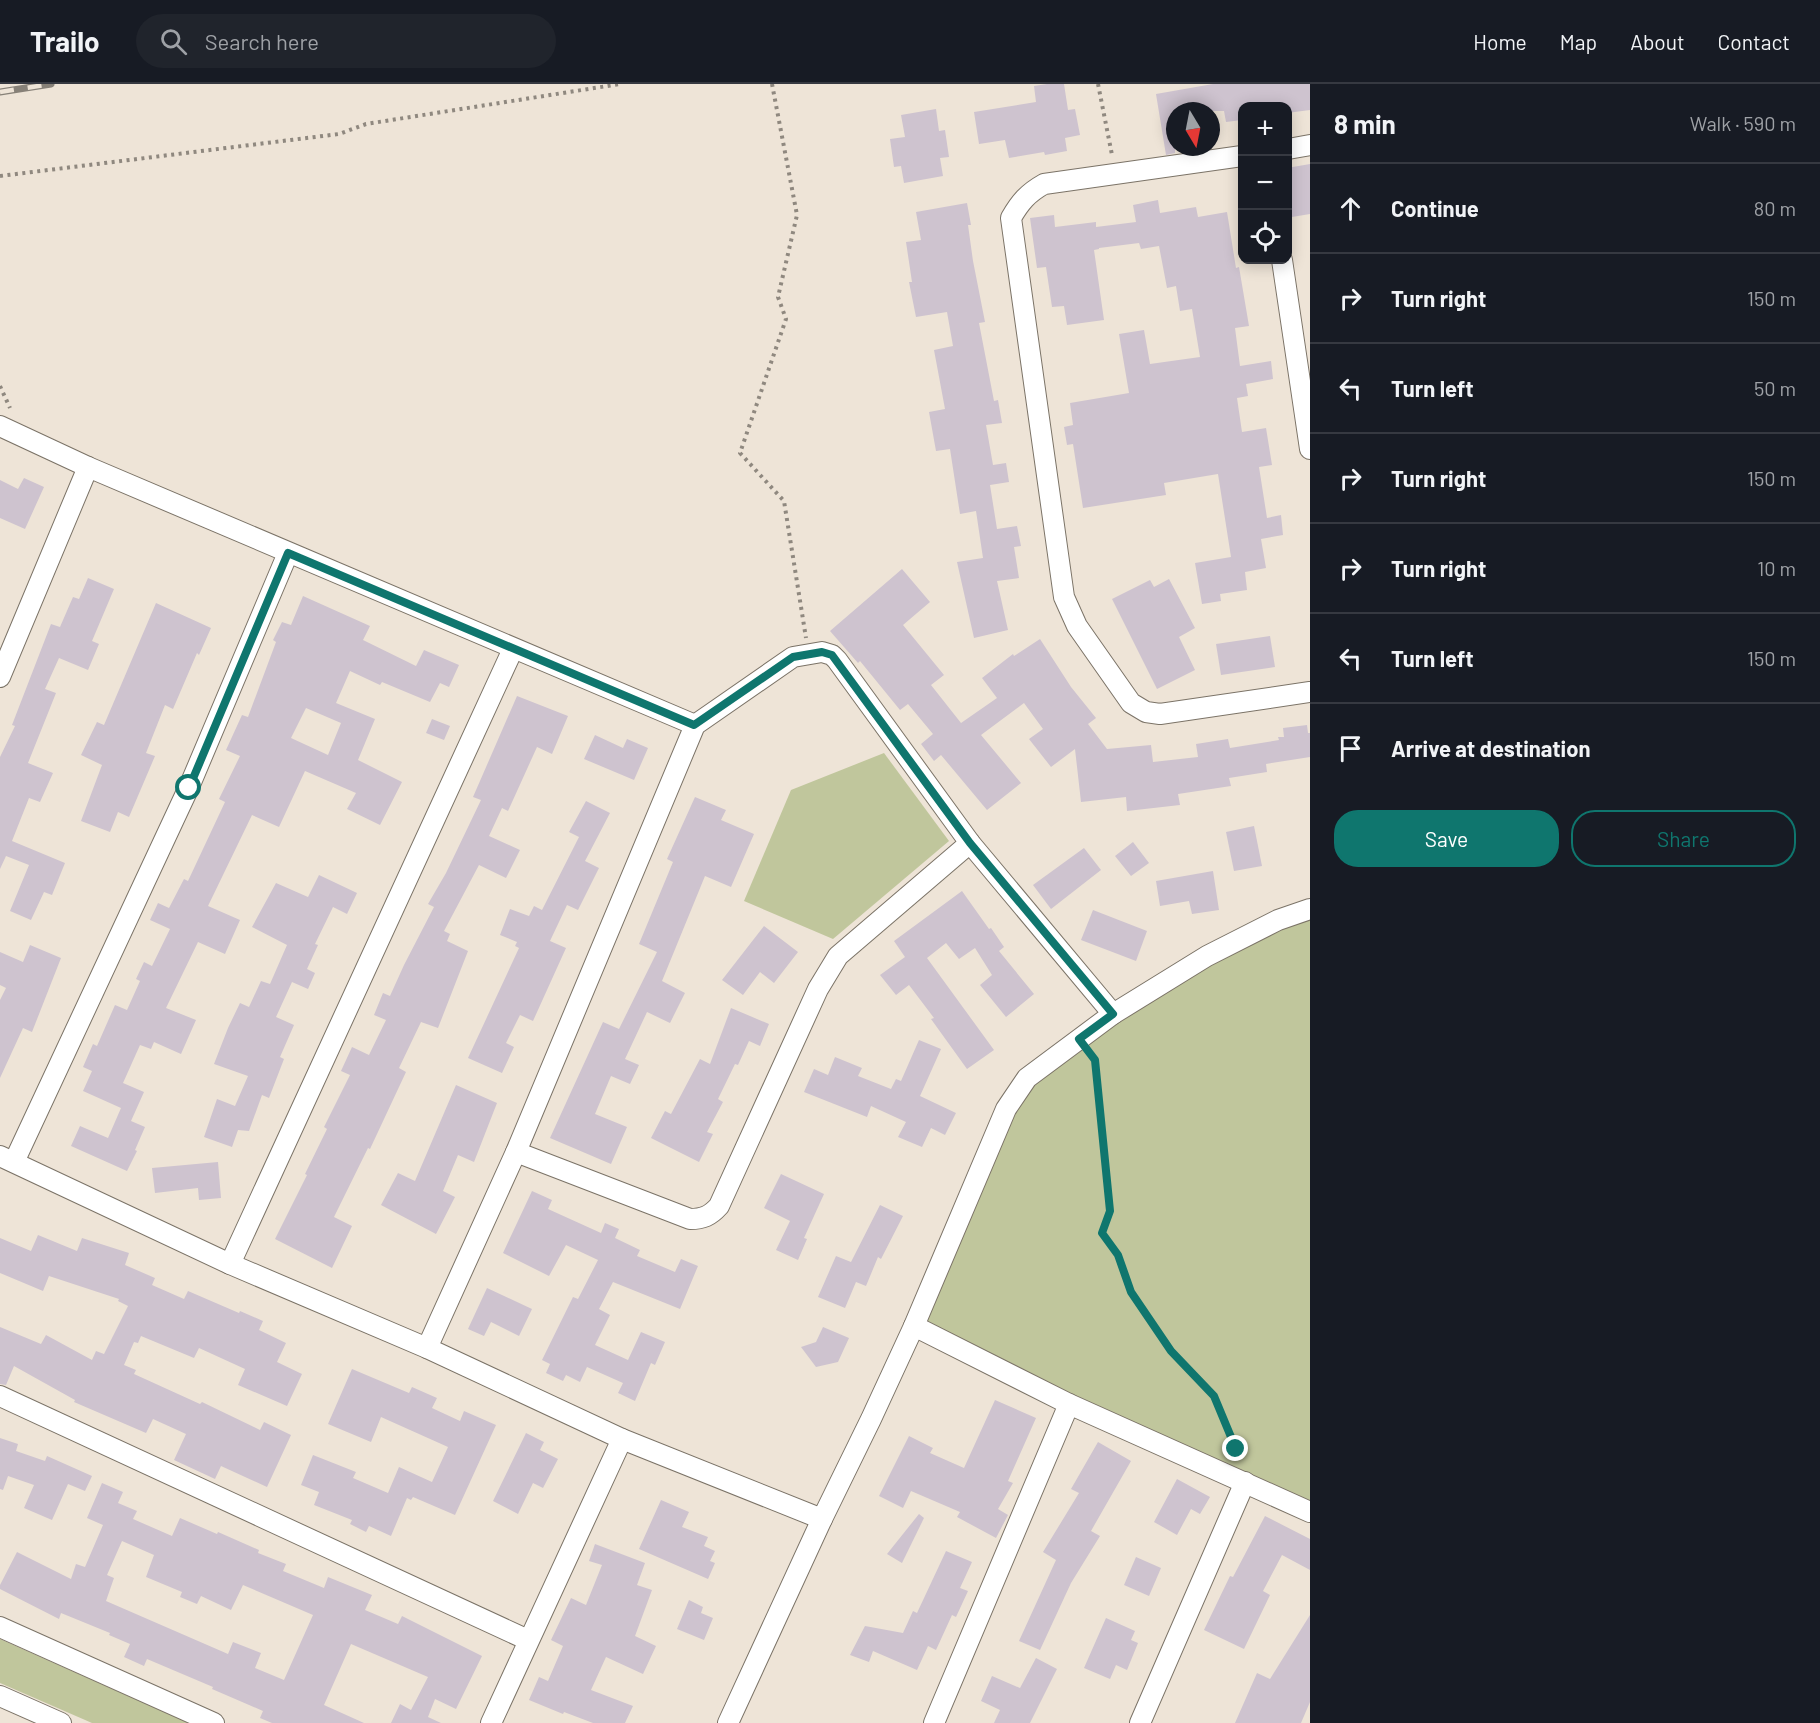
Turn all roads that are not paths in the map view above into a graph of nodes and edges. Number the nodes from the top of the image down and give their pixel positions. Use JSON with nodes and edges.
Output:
{"nodes":[{"id":1,"x":1310,"y":145,"type":"edge"},
{"id":2,"x":1292,"y":148,"type":"edge"},
{"id":3,"x":1238,"y":157,"type":"edge"},
{"id":4,"x":1283,"y":264,"type":"edge"},
{"id":5,"x":0,"y":426,"type":"edge"},
{"id":6,"x":1310,"y":449,"type":"edge"},
{"id":7,"x":88,"y":467,"type":"junction"},
{"id":8,"x":288,"y":553,"type":"junction"},
{"id":9,"x":513,"y":649,"type":"junction"},
{"id":10,"x":0,"y":677,"type":"edge"},
{"id":11,"x":1310,"y":692,"type":"edge"},
{"id":12,"x":694,"y":725,"type":"junction"},
{"id":13,"x":970,"y":843,"type":"junction"},
{"id":14,"x":1310,"y":909,"type":"edge"},
{"id":15,"x":1113,"y":1014,"type":"junction"},
{"id":16,"x":516,"y":1152,"type":"junction"},
{"id":17,"x":7,"y":1159,"type":"edge"},
{"id":18,"x":230,"y":1264,"type":"junction"},
{"id":19,"x":914,"y":1326,"type":"junction"},
{"id":20,"x":427,"y":1348,"type":"junction"},
{"id":21,"x":0,"y":1396,"type":"edge"},
{"id":22,"x":1069,"y":1404,"type":"junction"},
{"id":23,"x":622,"y":1439,"type":"junction"},
{"id":24,"x":1239,"y":1480,"type":"junction"},
{"id":25,"x":1310,"y":1512,"type":"edge"},
{"id":26,"x":822,"y":1518,"type":"junction"},
{"id":27,"x":0,"y":1627,"type":"edge"},
{"id":28,"x":528,"y":1640,"type":"junction"},
{"id":29,"x":0,"y":1696,"type":"edge"},
{"id":30,"x":61,"y":1723,"type":"edge"},
{"id":31,"x":214,"y":1723,"type":"edge"},
{"id":32,"x":491,"y":1723,"type":"edge"},
{"id":33,"x":728,"y":1723,"type":"edge"},
{"id":34,"x":934,"y":1723,"type":"edge"},
{"id":35,"x":1140,"y":1723,"type":"edge"}],
"edges":[{"from":1,"to":2,"type":"street"},
{"from":3,"to":11,"type":"street"},
{"from":4,"to":6,"type":"street"},
{"from":5,"to":7,"type":"street"},
{"from":7,"to":8,"type":"street"},
{"from":7,"to":10,"type":"street"},
{"from":8,"to":9,"type":"street"},
{"from":8,"to":17,"type":"street"},
{"from":9,"to":12,"type":"street"},
{"from":9,"to":18,"type":"street"},
{"from":12,"to":13,"type":"street"},
{"from":12,"to":16,"type":"street"},
{"from":13,"to":15,"type":"street"},
{"from":13,"to":16,"type":"street"},
{"from":14,"to":15,"type":"street"},
{"from":15,"to":19,"type":"street"},
{"from":16,"to":20,"type":"street"},
{"from":17,"to":18,"type":"street"},
{"from":18,"to":20,"type":"street"},
{"from":19,"to":22,"type":"street"},
{"from":19,"to":26,"type":"street"},
{"from":20,"to":23,"type":"street"},
{"from":21,"to":28,"type":"street"},
{"from":22,"to":24,"type":"street"},
{"from":22,"to":34,"type":"street"},
{"from":23,"to":26,"type":"street"},
{"from":23,"to":28,"type":"street"},
{"from":24,"to":25,"type":"street"},
{"from":24,"to":35,"type":"street"},
{"from":26,"to":33,"type":"street"},
{"from":27,"to":31,"type":"street"},
{"from":28,"to":32,"type":"street"},
{"from":29,"to":30,"type":"street"}]}
